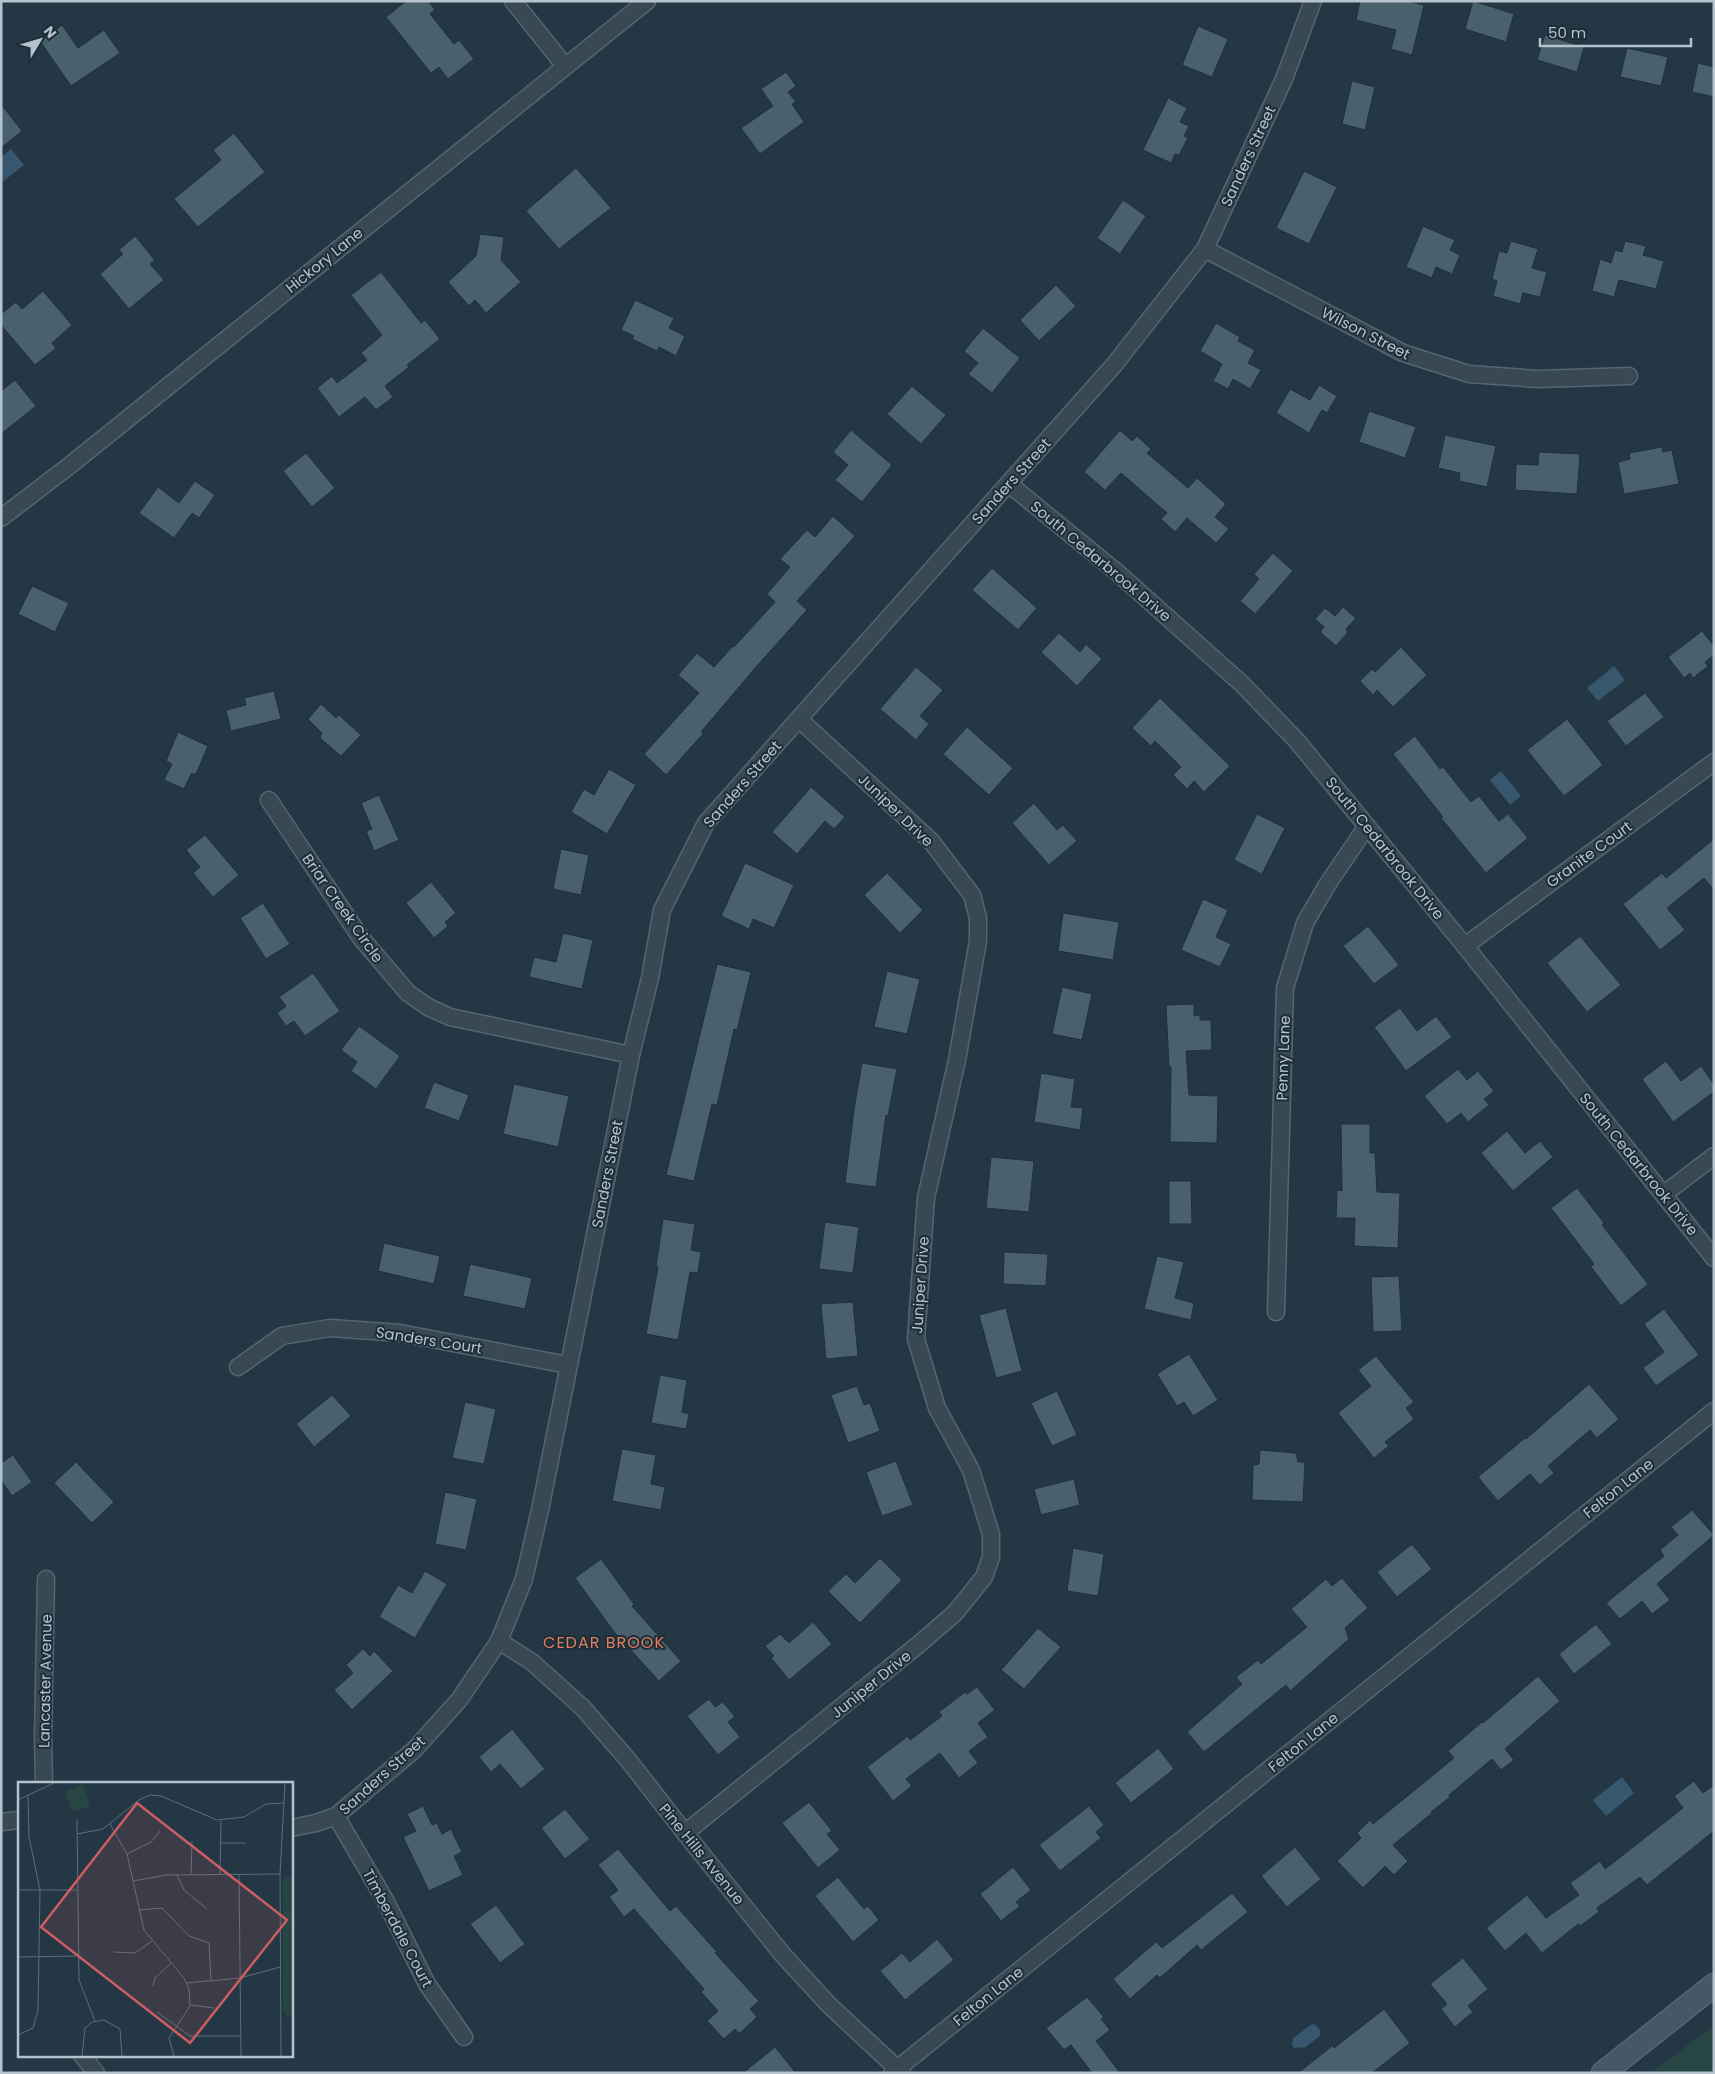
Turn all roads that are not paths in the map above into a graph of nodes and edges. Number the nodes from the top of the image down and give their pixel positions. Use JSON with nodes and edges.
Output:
{"nodes":[{"id":1,"x":513,"y":1,"type":"edge"},
{"id":2,"x":647,"y":1,"type":"edge"},
{"id":3,"x":1313,"y":1,"type":"edge"},
{"id":4,"x":565,"y":66,"type":"junction"},
{"id":5,"x":1205,"y":249,"type":"junction"},
{"id":6,"x":1629,"y":376,"type":"dead end"},
{"id":7,"x":1009,"y":484,"type":"junction"},
{"id":8,"x":1,"y":518,"type":"edge"},
{"id":9,"x":799,"y":719,"type":"junction"},
{"id":10,"x":1714,"y":762,"type":"edge"},
{"id":11,"x":269,"y":800,"type":"dead end"},
{"id":12,"x":1367,"y":826,"type":"junction"},
{"id":13,"x":1465,"y":946,"type":"junction"},
{"id":14,"x":631,"y":1055,"type":"junction"},
{"id":15,"x":1714,"y":1156,"type":"edge"},
{"id":16,"x":1664,"y":1194,"type":"junction"},
{"id":17,"x":1714,"y":1258,"type":"edge"},
{"id":18,"x":1276,"y":1312,"type":"dead end"},
{"id":19,"x":568,"y":1365,"type":"junction"},
{"id":20,"x":238,"y":1366,"type":"dead end"},
{"id":21,"x":1714,"y":1411,"type":"edge"},
{"id":22,"x":46,"y":1579,"type":"dead end"},
{"id":23,"x":499,"y":1641,"type":"junction"},
{"id":24,"x":44,"y":1782,"type":"edge"},
{"id":25,"x":336,"y":1816,"type":"junction"},
{"id":26,"x":18,"y":1820,"type":"edge"},
{"id":27,"x":1,"y":1822,"type":"edge"},
{"id":28,"x":292,"y":1828,"type":"edge"},
{"id":29,"x":684,"y":1833,"type":"junction"},
{"id":30,"x":1714,"y":1985,"type":"edge"},
{"id":31,"x":464,"y":2037,"type":"dead end"},
{"id":32,"x":83,"y":2056,"type":"edge"},
{"id":33,"x":897,"y":2071,"type":"edge"},
{"id":34,"x":96,"y":2073,"type":"edge"},
{"id":35,"x":1603,"y":2073,"type":"edge"}],
"edges":[{"from":1,"to":4,"type":"street"},
{"from":2,"to":4,"type":"street","name":"Hickory Lane"},
{"from":3,"to":5,"type":"street","name":"Sanders Street"},
{"from":4,"to":8,"type":"street","name":"Hickory Lane"},
{"from":5,"to":6,"type":"street","name":"Wilson Street"},
{"from":5,"to":7,"type":"street","name":"Sanders Street"},
{"from":7,"to":9,"type":"street","name":"Sanders Street"},
{"from":7,"to":12,"type":"street","name":"South Cedarbrook Drive"},
{"from":9,"to":14,"type":"street","name":"Sanders Street"},
{"from":9,"to":29,"type":"street","name":"Juniper Drive"},
{"from":10,"to":13,"type":"street","name":"Granite Court"},
{"from":11,"to":14,"type":"street","name":"Briar Creek Circle"},
{"from":12,"to":13,"type":"street","name":"South Cedarbrook Drive"},
{"from":12,"to":18,"type":"street","name":"Penny Lane"},
{"from":13,"to":16,"type":"street","name":"South Cedarbrook Drive"},
{"from":14,"to":19,"type":"street","name":"Sanders Street"},
{"from":15,"to":16,"type":"street"},
{"from":16,"to":17,"type":"street","name":"South Cedarbrook Drive"},
{"from":19,"to":20,"type":"street","name":"Sanders Court"},
{"from":19,"to":23,"type":"street","name":"Sanders Street"},
{"from":21,"to":33,"type":"street","name":"Felton Lane"},
{"from":22,"to":24,"type":"street","name":"Lancaster Avenue"},
{"from":23,"to":25,"type":"street","name":"Sanders Street"},
{"from":23,"to":29,"type":"street","name":"Pine Hills Avenue"},
{"from":25,"to":28,"type":"street","name":"Sanders Street"},
{"from":25,"to":31,"type":"street","name":"Timberdale Court"},
{"from":26,"to":27,"type":"street"},
{"from":29,"to":33,"type":"street","name":"Pine Hills Avenue"},
{"from":30,"to":35,"type":"main road"},
{"from":32,"to":34,"type":"street"}]}
